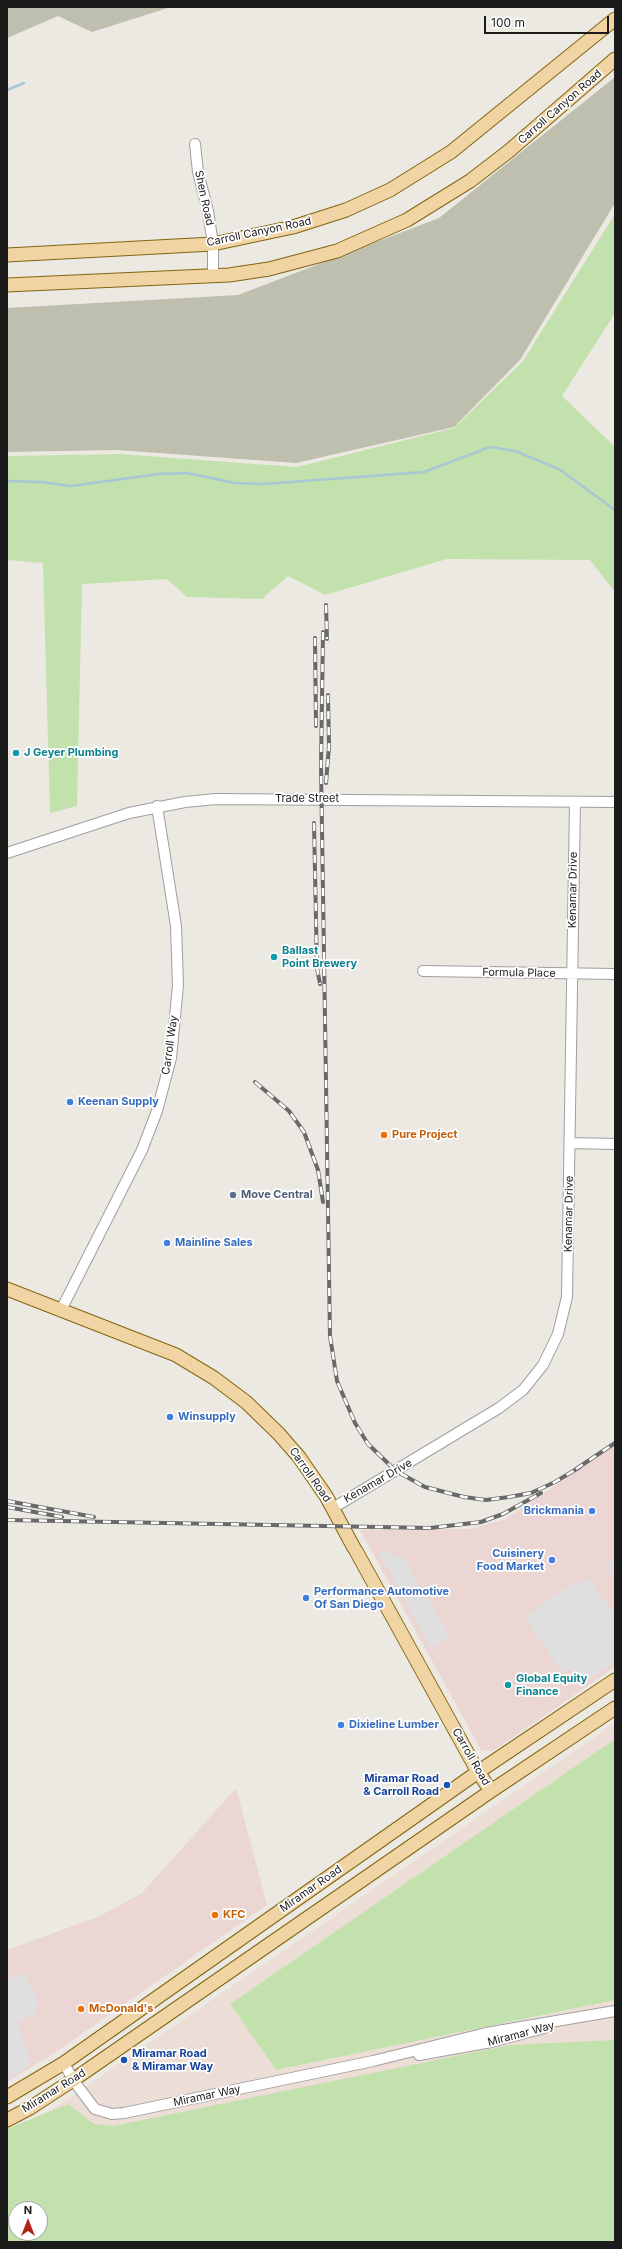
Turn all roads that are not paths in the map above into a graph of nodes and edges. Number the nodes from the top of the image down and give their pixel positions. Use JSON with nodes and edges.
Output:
{"nodes":[{"id":1,"x":615,"y":19,"type":"edge"},
{"id":2,"x":615,"y":60,"type":"edge"},
{"id":3,"x":195,"y":144,"type":"dead end"},
{"id":4,"x":213,"y":244,"type":"junction"},
{"id":5,"x":7,"y":255,"type":"edge"},
{"id":6,"x":213,"y":277,"type":"junction"},
{"id":7,"x":7,"y":285,"type":"edge"},
{"id":8,"x":575,"y":802,"type":"junction"},
{"id":9,"x":615,"y":802,"type":"edge"},
{"id":10,"x":157,"y":806,"type":"junction"},
{"id":11,"x":7,"y":853,"type":"edge"},
{"id":12,"x":423,"y":971,"type":"dead end"},
{"id":13,"x":572,"y":974,"type":"junction"},
{"id":14,"x":615,"y":974,"type":"edge"},
{"id":15,"x":570,"y":1143,"type":"junction"},
{"id":16,"x":615,"y":1144,"type":"edge"},
{"id":17,"x":7,"y":1289,"type":"edge"},
{"id":18,"x":61,"y":1310,"type":"junction"},
{"id":19,"x":333,"y":1508,"type":"junction"},
{"id":20,"x":615,"y":1680,"type":"edge"},
{"id":21,"x":615,"y":1708,"type":"edge"},
{"id":22,"x":478,"y":1772,"type":"junction"},
{"id":23,"x":491,"y":1791,"type":"junction"},
{"id":24,"x":615,"y":2011,"type":"edge"},
{"id":25,"x":64,"y":2063,"type":"junction"},
{"id":26,"x":73,"y":2080,"type":"junction"},
{"id":27,"x":7,"y":2097,"type":"edge"},
{"id":28,"x":7,"y":2120,"type":"edge"}],
"edges":[{"from":1,"to":4,"type":"main road","name":"Carroll Canyon Road"},
{"from":2,"to":6,"type":"main road","name":"Carroll Canyon Road"},
{"from":3,"to":4,"type":"street","name":"Shen Road"},
{"from":4,"to":5,"type":"main road","name":"Carroll Canyon Road"},
{"from":4,"to":6,"type":"street","name":"Shen Road"},
{"from":6,"to":7,"type":"main road","name":"Carroll Canyon Road"},
{"from":8,"to":9,"type":"street","name":"Trade Street"},
{"from":8,"to":10,"type":"street","name":"Trade Street"},
{"from":8,"to":13,"type":"street","name":"Kenamar Drive"},
{"from":10,"to":11,"type":"street","name":"Trade Street"},
{"from":10,"to":18,"type":"street","name":"Carroll Way"},
{"from":12,"to":13,"type":"street","name":"Formula Place"},
{"from":13,"to":14,"type":"street","name":"Formula Place"},
{"from":13,"to":15,"type":"street","name":"Kenamar Drive"},
{"from":15,"to":16,"type":"street"},
{"from":15,"to":19,"type":"street","name":"Kenamar Drive"},
{"from":17,"to":18,"type":"main road","name":"Carroll Road"},
{"from":18,"to":19,"type":"main road","name":"Carroll Road"},
{"from":19,"to":22,"type":"main road","name":"Carroll Road"},
{"from":20,"to":22,"type":"main road","name":"Miramar Road"},
{"from":21,"to":23,"type":"main road","name":"Miramar Road"},
{"from":22,"to":23,"type":"main road","name":"Carroll Road"},
{"from":22,"to":25,"type":"main road","name":"Miramar Road"},
{"from":23,"to":26,"type":"main road","name":"Miramar Road"},
{"from":24,"to":26,"type":"street","name":"Miramar Way"},
{"from":25,"to":26,"type":"street","name":"Miramar Way"},
{"from":25,"to":27,"type":"main road","name":"Miramar Road"},
{"from":26,"to":28,"type":"main road","name":"Miramar Road"}]}
